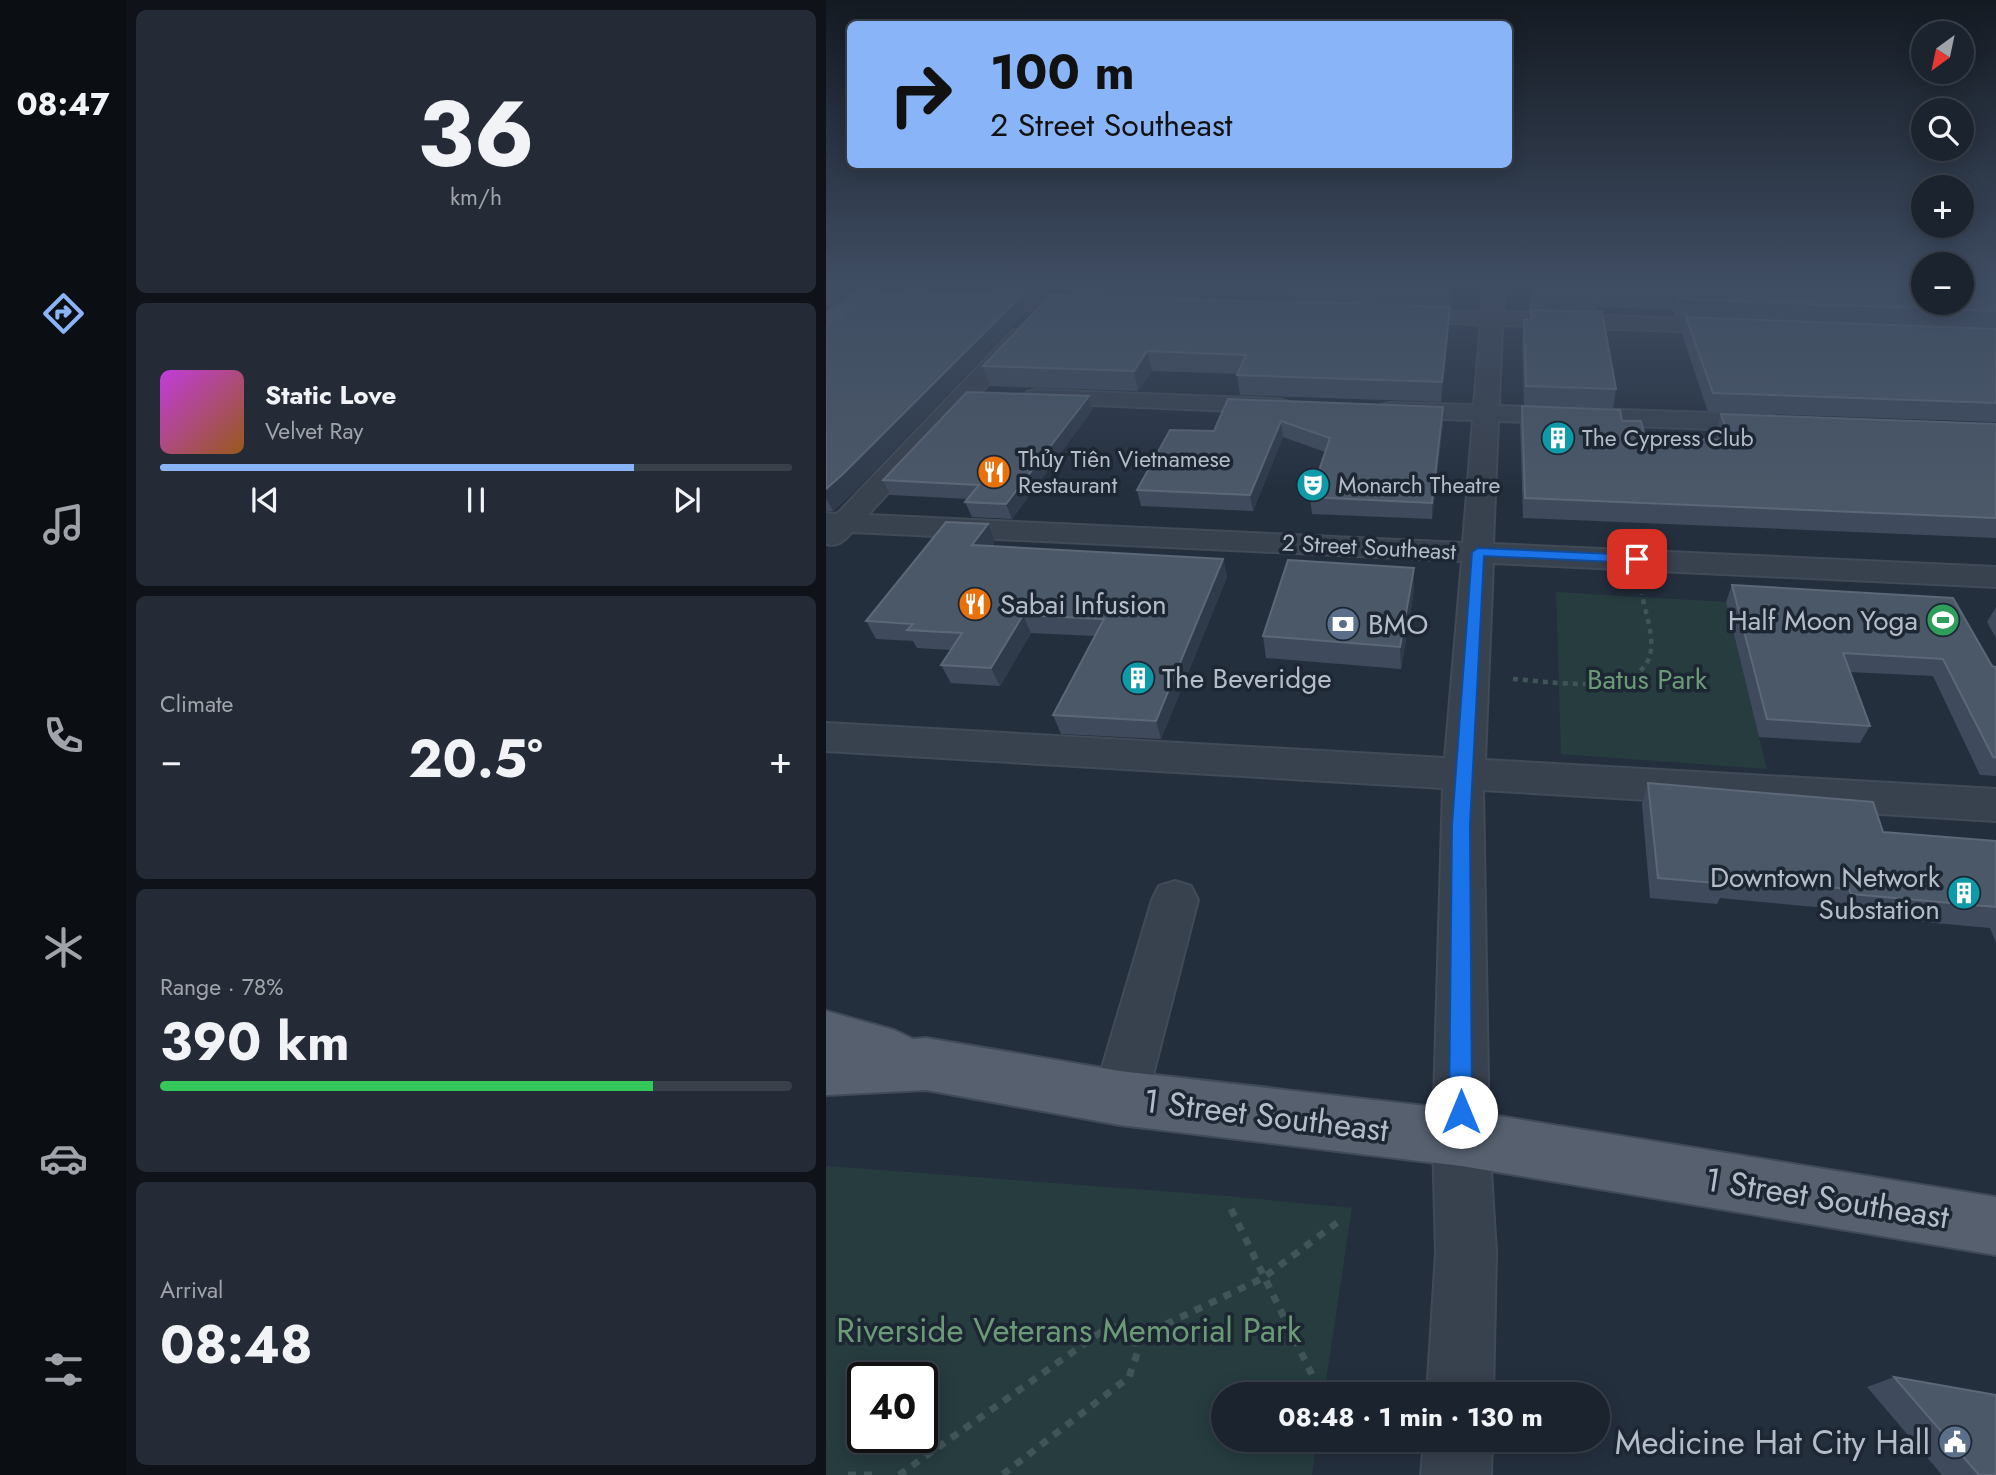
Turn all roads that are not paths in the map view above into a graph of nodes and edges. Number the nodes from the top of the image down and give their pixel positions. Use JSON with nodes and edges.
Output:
{"nodes":[{"id":1,"x":1003,"y":354,"type":"edge"},
{"id":2,"x":1490,"y":354,"type":"edge"},
{"id":3,"x":964,"y":395,"type":"junction"},
{"id":4,"x":1294,"y":407,"type":"edge"},
{"id":5,"x":1363,"y":409,"type":"edge"},
{"id":6,"x":1486,"y":413,"type":"junction"},
{"id":7,"x":1789,"y":424,"type":"edge"},
{"id":8,"x":832,"y":529,"type":"edge"},
{"id":9,"x":1478,"y":552,"type":"junction"},
{"id":10,"x":1938,"y":573,"type":"junction"},
{"id":11,"x":1996,"y":577,"type":"edge"},
{"id":12,"x":1958,"y":607,"type":"edge"},
{"id":13,"x":826,"y":737,"type":"edge"},
{"id":14,"x":1464,"y":774,"type":"junction"},
{"id":15,"x":1996,"y":805,"type":"edge"},
{"id":16,"x":1175,"y":900,"type":"dead end"},
{"id":17,"x":826,"y":1036,"type":"edge"},
{"id":18,"x":926,"y":1064,"type":"junction"},
{"id":19,"x":826,"y":1069,"type":"edge"},
{"id":20,"x":1120,"y":1098,"type":"junction"},
{"id":21,"x":1461,"y":1138,"type":"junction"},
{"id":22,"x":1996,"y":1226,"type":"edge"},
{"id":23,"x":1461,"y":1382,"type":"edge"},
{"id":24,"x":1457,"y":1452,"type":"edge"},
{"id":25,"x":1456,"y":1475,"type":"edge"}],
"edges":[{"from":1,"to":3,"type":"street"},
{"from":2,"to":6,"type":"street"},
{"from":3,"to":4,"type":"street"},
{"from":3,"to":8,"type":"street"},
{"from":5,"to":6,"type":"street"},
{"from":6,"to":7,"type":"street"},
{"from":6,"to":9,"type":"street"},
{"from":8,"to":9,"type":"street","name":"2 Street Southeast"},
{"from":9,"to":10,"type":"street","name":"2 Street Southeast"},
{"from":9,"to":14,"type":"street"},
{"from":10,"to":11,"type":"street","name":"2 Street Southeast"},
{"from":10,"to":12,"type":"street"},
{"from":13,"to":14,"type":"street"},
{"from":14,"to":15,"type":"street"},
{"from":14,"to":21,"type":"street"},
{"from":16,"to":20,"type":"street"},
{"from":17,"to":18,"type":"main road"},
{"from":18,"to":19,"type":"main road","name":"1 Street Southeast"},
{"from":18,"to":20,"type":"main road","name":"1 Street Southeast"},
{"from":20,"to":21,"type":"main road","name":"1 Street Southeast"},
{"from":21,"to":22,"type":"main road","name":"1 Street Southeast"},
{"from":21,"to":23,"type":"street"},
{"from":24,"to":25,"type":"street"}]}
